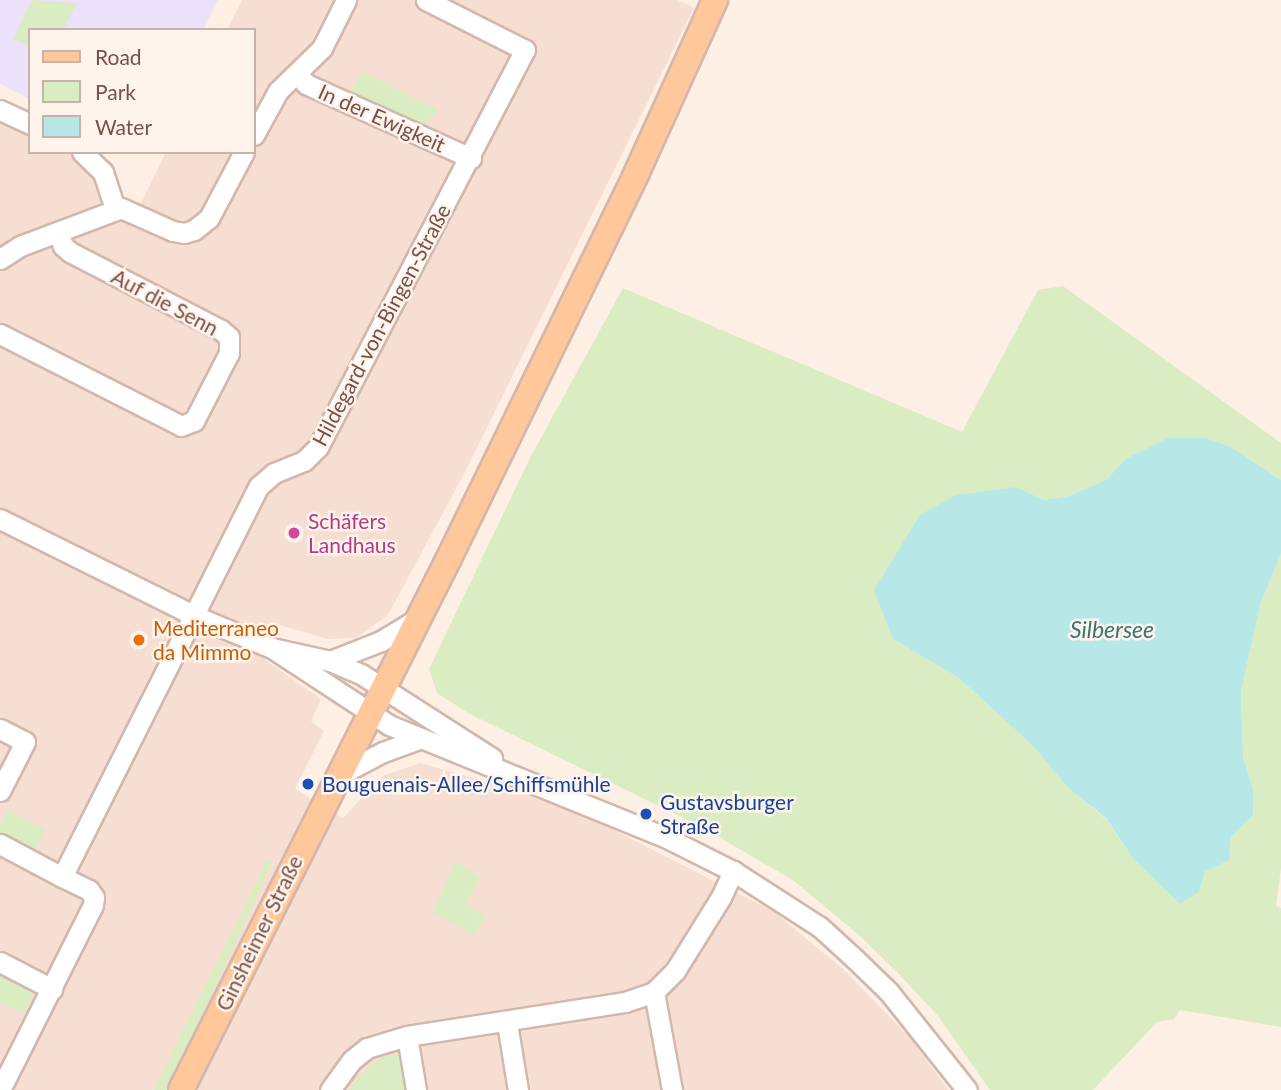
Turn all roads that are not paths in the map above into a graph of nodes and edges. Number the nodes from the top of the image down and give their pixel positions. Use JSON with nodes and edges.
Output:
{"nodes":[{"id":1,"x":346,"y":0,"type":"edge"},
{"id":2,"x":426,"y":0,"type":"edge"},
{"id":3,"x":715,"y":0,"type":"edge"},
{"id":4,"x":297,"y":74,"type":"junction"},
{"id":5,"x":0,"y":110,"type":"edge"},
{"id":6,"x":28,"y":123,"type":"edge"},
{"id":7,"x":256,"y":131,"type":"edge"},
{"id":8,"x":84,"y":154,"type":"edge"},
{"id":9,"x":243,"y":154,"type":"edge"},
{"id":10,"x":471,"y":158,"type":"junction"},
{"id":11,"x":115,"y":210,"type":"junction"},
{"id":12,"x":58,"y":232,"type":"junction"},
{"id":13,"x":0,"y":259,"type":"edge"},
{"id":14,"x":0,"y":334,"type":"edge"},
{"id":15,"x":0,"y":519,"type":"edge"},
{"id":16,"x":195,"y":616,"type":"junction"},
{"id":17,"x":419,"y":618,"type":"junction"},
{"id":18,"x":272,"y":648,"type":"junction"},
{"id":19,"x":331,"y":661,"type":"junction"},
{"id":20,"x":383,"y":687,"type":"junction"},
{"id":21,"x":369,"y":713,"type":"junction"},
{"id":22,"x":0,"y":729,"type":"edge"},
{"id":23,"x":419,"y":739,"type":"junction"},
{"id":24,"x":337,"y":776,"type":"junction"},
{"id":25,"x":522,"y":778,"type":"junction"},
{"id":26,"x":0,"y":792,"type":"edge"},
{"id":27,"x":0,"y":845,"type":"edge"},
{"id":28,"x":733,"y":870,"type":"junction"},
{"id":29,"x":62,"y":877,"type":"junction"},
{"id":30,"x":0,"y":962,"type":"edge"},
{"id":31,"x":52,"y":989,"type":"junction"},
{"id":32,"x":654,"y":992,"type":"junction"},
{"id":33,"x":507,"y":1023,"type":"junction"},
{"id":34,"x":407,"y":1036,"type":"junction"},
{"id":35,"x":0,"y":1090,"type":"edge"},
{"id":36,"x":181,"y":1090,"type":"edge"},
{"id":37,"x":330,"y":1090,"type":"edge"},
{"id":38,"x":416,"y":1090,"type":"edge"},
{"id":39,"x":518,"y":1090,"type":"edge"},
{"id":40,"x":672,"y":1090,"type":"edge"},
{"id":41,"x":967,"y":1090,"type":"edge"}],
"edges":[{"from":1,"to":4,"type":"street"},
{"from":2,"to":10,"type":"street","name":"Hildegard-von-Bingen-Straße"},
{"from":3,"to":17,"type":"main road","name":"Ginsheimer Straße"},
{"from":4,"to":7,"type":"street"},
{"from":4,"to":10,"type":"street","name":"In der Ewigkeit"},
{"from":5,"to":6,"type":"street"},
{"from":8,"to":11,"type":"street"},
{"from":9,"to":11,"type":"street"},
{"from":10,"to":16,"type":"street","name":"Hildegard-von-Bingen-Straße"},
{"from":11,"to":12,"type":"street"},
{"from":12,"to":13,"type":"street"},
{"from":12,"to":14,"type":"street","name":"Auf die Senn"},
{"from":15,"to":16,"type":"street"},
{"from":16,"to":18,"type":"street"},
{"from":16,"to":29,"type":"street","name":"Hildegard-von-Bingen-Straße"},
{"from":17,"to":19,"type":"street"},
{"from":17,"to":20,"type":"main road","name":"Ginsheimer Straße"},
{"from":18,"to":19,"type":"street"},
{"from":18,"to":21,"type":"street"},
{"from":19,"to":20,"type":"street"},
{"from":20,"to":21,"type":"main road","name":"Ginsheimer Straße"},
{"from":20,"to":25,"type":"street"},
{"from":21,"to":23,"type":"street"},
{"from":21,"to":24,"type":"main road","name":"Ginsheimer Straße"},
{"from":22,"to":26,"type":"street"},
{"from":23,"to":24,"type":"street"},
{"from":23,"to":25,"type":"street"},
{"from":24,"to":36,"type":"main road","name":"Ginsheimer Straße"},
{"from":25,"to":28,"type":"street"},
{"from":27,"to":29,"type":"street"},
{"from":28,"to":32,"type":"street"},
{"from":28,"to":41,"type":"street"},
{"from":29,"to":31,"type":"street"},
{"from":30,"to":31,"type":"street"},
{"from":31,"to":35,"type":"street"},
{"from":32,"to":33,"type":"street"},
{"from":32,"to":40,"type":"street"},
{"from":33,"to":34,"type":"street"},
{"from":33,"to":39,"type":"street"},
{"from":34,"to":37,"type":"street"},
{"from":34,"to":38,"type":"street"}]}
